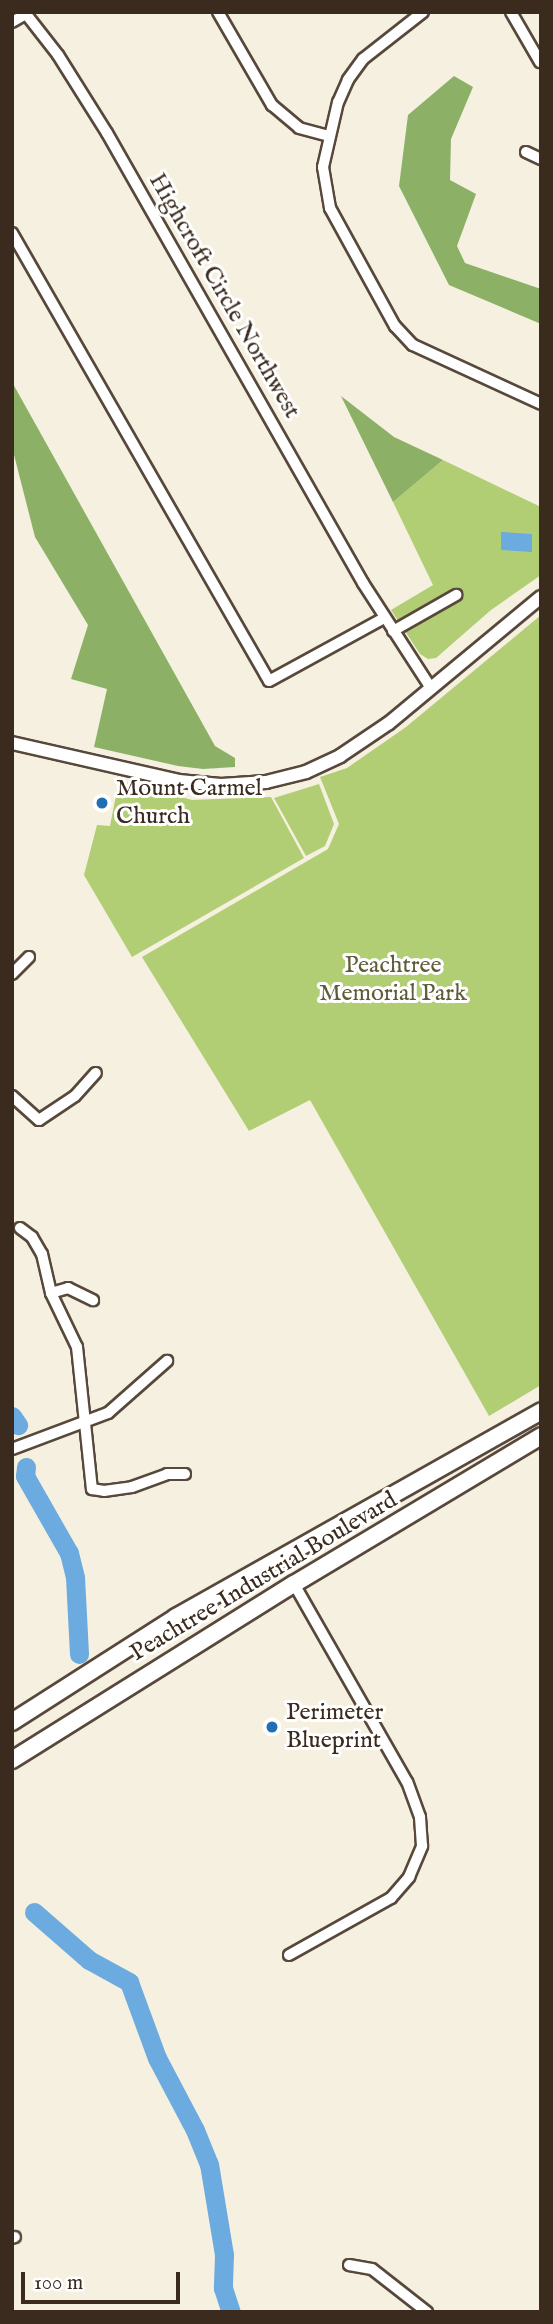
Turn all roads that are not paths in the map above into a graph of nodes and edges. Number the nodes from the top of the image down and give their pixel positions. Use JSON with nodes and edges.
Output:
{"nodes":[{"id":1,"x":218,"y":12,"type":"edge"},
{"id":2,"x":423,"y":12,"type":"edge"},
{"id":3,"x":511,"y":12,"type":"edge"},
{"id":4,"x":12,"y":22,"type":"edge"},
{"id":5,"x":540,"y":62,"type":"edge"},
{"id":6,"x":329,"y":136,"type":"junction"},
{"id":7,"x":526,"y":152,"type":"dead end"},
{"id":8,"x":541,"y":159,"type":"edge"},
{"id":9,"x":12,"y":233,"type":"edge"},
{"id":10,"x":541,"y":404,"type":"edge"},
{"id":11,"x":456,"y":595,"type":"dead end"},
{"id":12,"x":541,"y":597,"type":"edge"},
{"id":13,"x":384,"y":618,"type":"junction"},
{"id":14,"x":393,"y":631,"type":"junction"},
{"id":15,"x":431,"y":688,"type":"junction"},
{"id":16,"x":12,"y":743,"type":"edge"},
{"id":17,"x":29,"y":957,"type":"dead end"},
{"id":18,"x":12,"y":974,"type":"edge"},
{"id":19,"x":96,"y":1073,"type":"dead end"},
{"id":20,"x":12,"y":1096,"type":"edge"},
{"id":21,"x":20,"y":1228,"type":"dead end"},
{"id":22,"x":51,"y":1293,"type":"junction"},
{"id":23,"x":93,"y":1300,"type":"dead end"},
{"id":24,"x":166,"y":1361,"type":"dead end"},
{"id":25,"x":541,"y":1411,"type":"edge"},
{"id":26,"x":85,"y":1421,"type":"junction"},
{"id":27,"x":541,"y":1436,"type":"edge"},
{"id":28,"x":12,"y":1449,"type":"edge"},
{"id":29,"x":185,"y":1474,"type":"dead end"},
{"id":30,"x":293,"y":1584,"type":"junction"},
{"id":31,"x":12,"y":1722,"type":"edge"},
{"id":32,"x":12,"y":1760,"type":"edge"},
{"id":33,"x":289,"y":1955,"type":"dead end"},
{"id":34,"x":349,"y":2265,"type":"dead end"},
{"id":35,"x":427,"y":2312,"type":"edge"}],
"edges":[{"from":1,"to":6,"type":"street"},
{"from":2,"to":6,"type":"street"},
{"from":3,"to":5,"type":"street"},
{"from":4,"to":13,"type":"street","name":"Highcroft Circle Northwest"},
{"from":6,"to":10,"type":"street"},
{"from":7,"to":8,"type":"street"},
{"from":9,"to":13,"type":"street"},
{"from":11,"to":14,"type":"street"},
{"from":12,"to":15,"type":"street"},
{"from":13,"to":14,"type":"street","name":"Highcroft Circle Northwest"},
{"from":14,"to":15,"type":"street","name":"Highcroft Circle Northwest"},
{"from":15,"to":16,"type":"street"},
{"from":17,"to":18,"type":"street"},
{"from":19,"to":20,"type":"street"},
{"from":21,"to":22,"type":"street"},
{"from":22,"to":23,"type":"street"},
{"from":22,"to":26,"type":"street"},
{"from":24,"to":26,"type":"street"},
{"from":25,"to":31,"type":"highway","name":"Peachtree Industrial Boulevard"},
{"from":26,"to":28,"type":"street"},
{"from":26,"to":29,"type":"street"},
{"from":27,"to":30,"type":"highway","name":"Peachtree Industrial Boulevard"},
{"from":30,"to":32,"type":"highway","name":"Peachtree Industrial Boulevard"},
{"from":30,"to":33,"type":"street"},
{"from":34,"to":35,"type":"street"}]}
